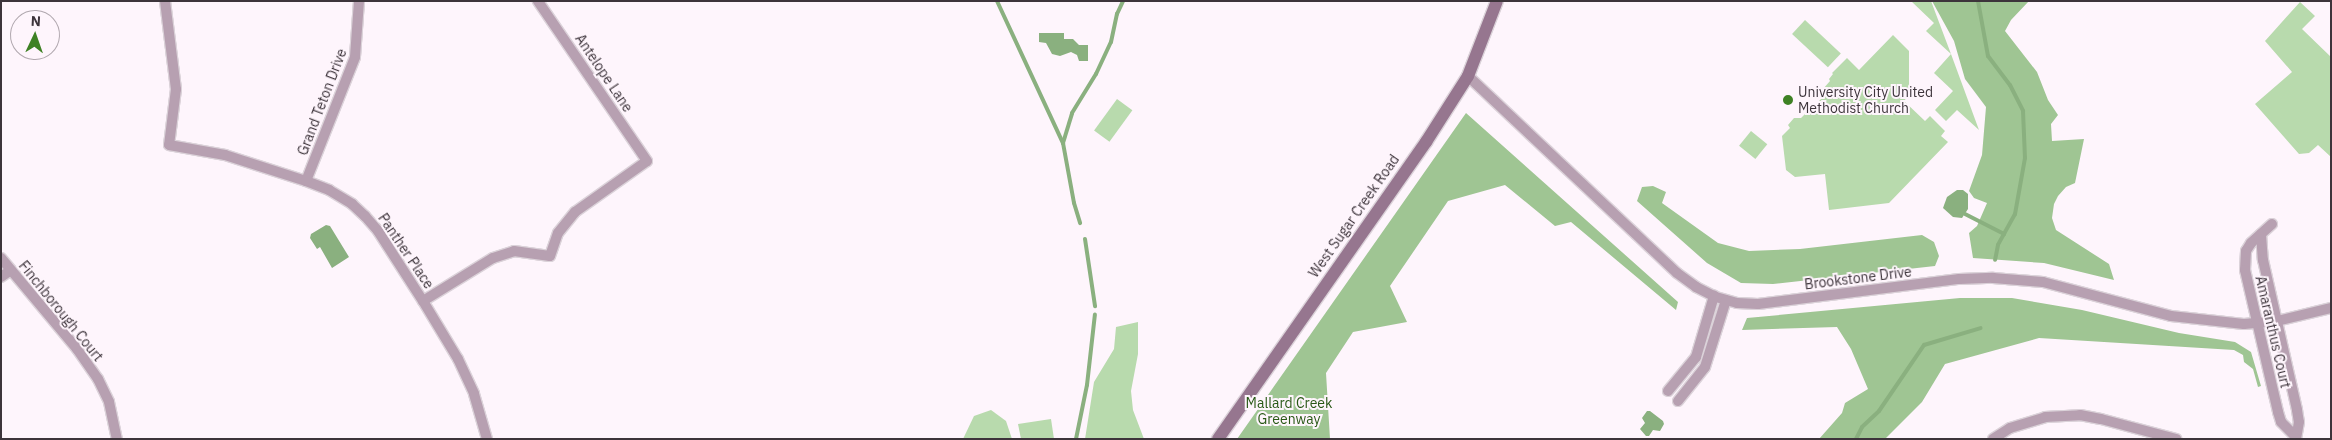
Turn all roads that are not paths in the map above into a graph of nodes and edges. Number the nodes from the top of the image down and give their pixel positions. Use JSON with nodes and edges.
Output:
{"nodes":[{"id":1,"x":165,"y":1,"type":"edge"},
{"id":2,"x":359,"y":1,"type":"edge"},
{"id":3,"x":538,"y":1,"type":"edge"},
{"id":4,"x":1497,"y":1,"type":"edge"},
{"id":5,"x":1468,"y":76,"type":"junction"},
{"id":6,"x":306,"y":181,"type":"junction"},
{"id":7,"x":2272,"y":224,"type":"dead end"},
{"id":8,"x":2261,"y":234,"type":"junction"},
{"id":9,"x":1,"y":258,"type":"edge"},
{"id":10,"x":11,"y":270,"type":"junction"},
{"id":11,"x":1,"y":277,"type":"edge"},
{"id":12,"x":1714,"y":296,"type":"junction"},
{"id":13,"x":1726,"y":300,"type":"junction"},
{"id":14,"x":423,"y":301,"type":"junction"},
{"id":15,"x":2331,"y":308,"type":"edge"},
{"id":16,"x":2277,"y":321,"type":"junction"},
{"id":17,"x":2257,"y":324,"type":"junction"},
{"id":18,"x":1668,"y":392,"type":"dead end"},
{"id":19,"x":1678,"y":401,"type":"dead end"},
{"id":20,"x":2295,"y":437,"type":"edge"},
{"id":21,"x":117,"y":439,"type":"edge"},
{"id":22,"x":487,"y":439,"type":"edge"},
{"id":23,"x":1218,"y":439,"type":"edge"},
{"id":24,"x":1993,"y":439,"type":"edge"},
{"id":25,"x":2176,"y":439,"type":"edge"},
{"id":26,"x":2282,"y":439,"type":"edge"}],
"edges":[{"from":1,"to":6,"type":"street","name":"Panther Place"},
{"from":2,"to":6,"type":"street","name":"Grand Teton Drive"},
{"from":3,"to":14,"type":"street","name":"Antelope Lane"},
{"from":4,"to":5,"type":"main road","name":"West Sugar Creek Road"},
{"from":5,"to":12,"type":"street","name":"Brookstone Drive"},
{"from":5,"to":23,"type":"main road","name":"West Sugar Creek Road"},
{"from":6,"to":14,"type":"street","name":"Panther Place"},
{"from":7,"to":8,"type":"street","name":"Amaranthus Court"},
{"from":8,"to":16,"type":"street","name":"Amaranthus Court"},
{"from":8,"to":17,"type":"street","name":"Amaranthus Court"},
{"from":9,"to":10,"type":"street","name":"Finchborough Court"},
{"from":10,"to":11,"type":"street"},
{"from":10,"to":21,"type":"street","name":"Finchborough Court"},
{"from":12,"to":13,"type":"street","name":"Brookstone Drive"},
{"from":12,"to":18,"type":"street"},
{"from":13,"to":17,"type":"street","name":"Brookstone Drive"},
{"from":13,"to":19,"type":"street"},
{"from":14,"to":22,"type":"street","name":"Panther Place"},
{"from":15,"to":16,"type":"street","name":"Brookstone Drive"},
{"from":16,"to":17,"type":"street","name":"Brookstone Drive"},
{"from":16,"to":20,"type":"street","name":"Amaranthus Court"},
{"from":17,"to":20,"type":"street","name":"Amaranthus Court"},
{"from":20,"to":26,"type":"street"},
{"from":24,"to":25,"type":"street"}]}
